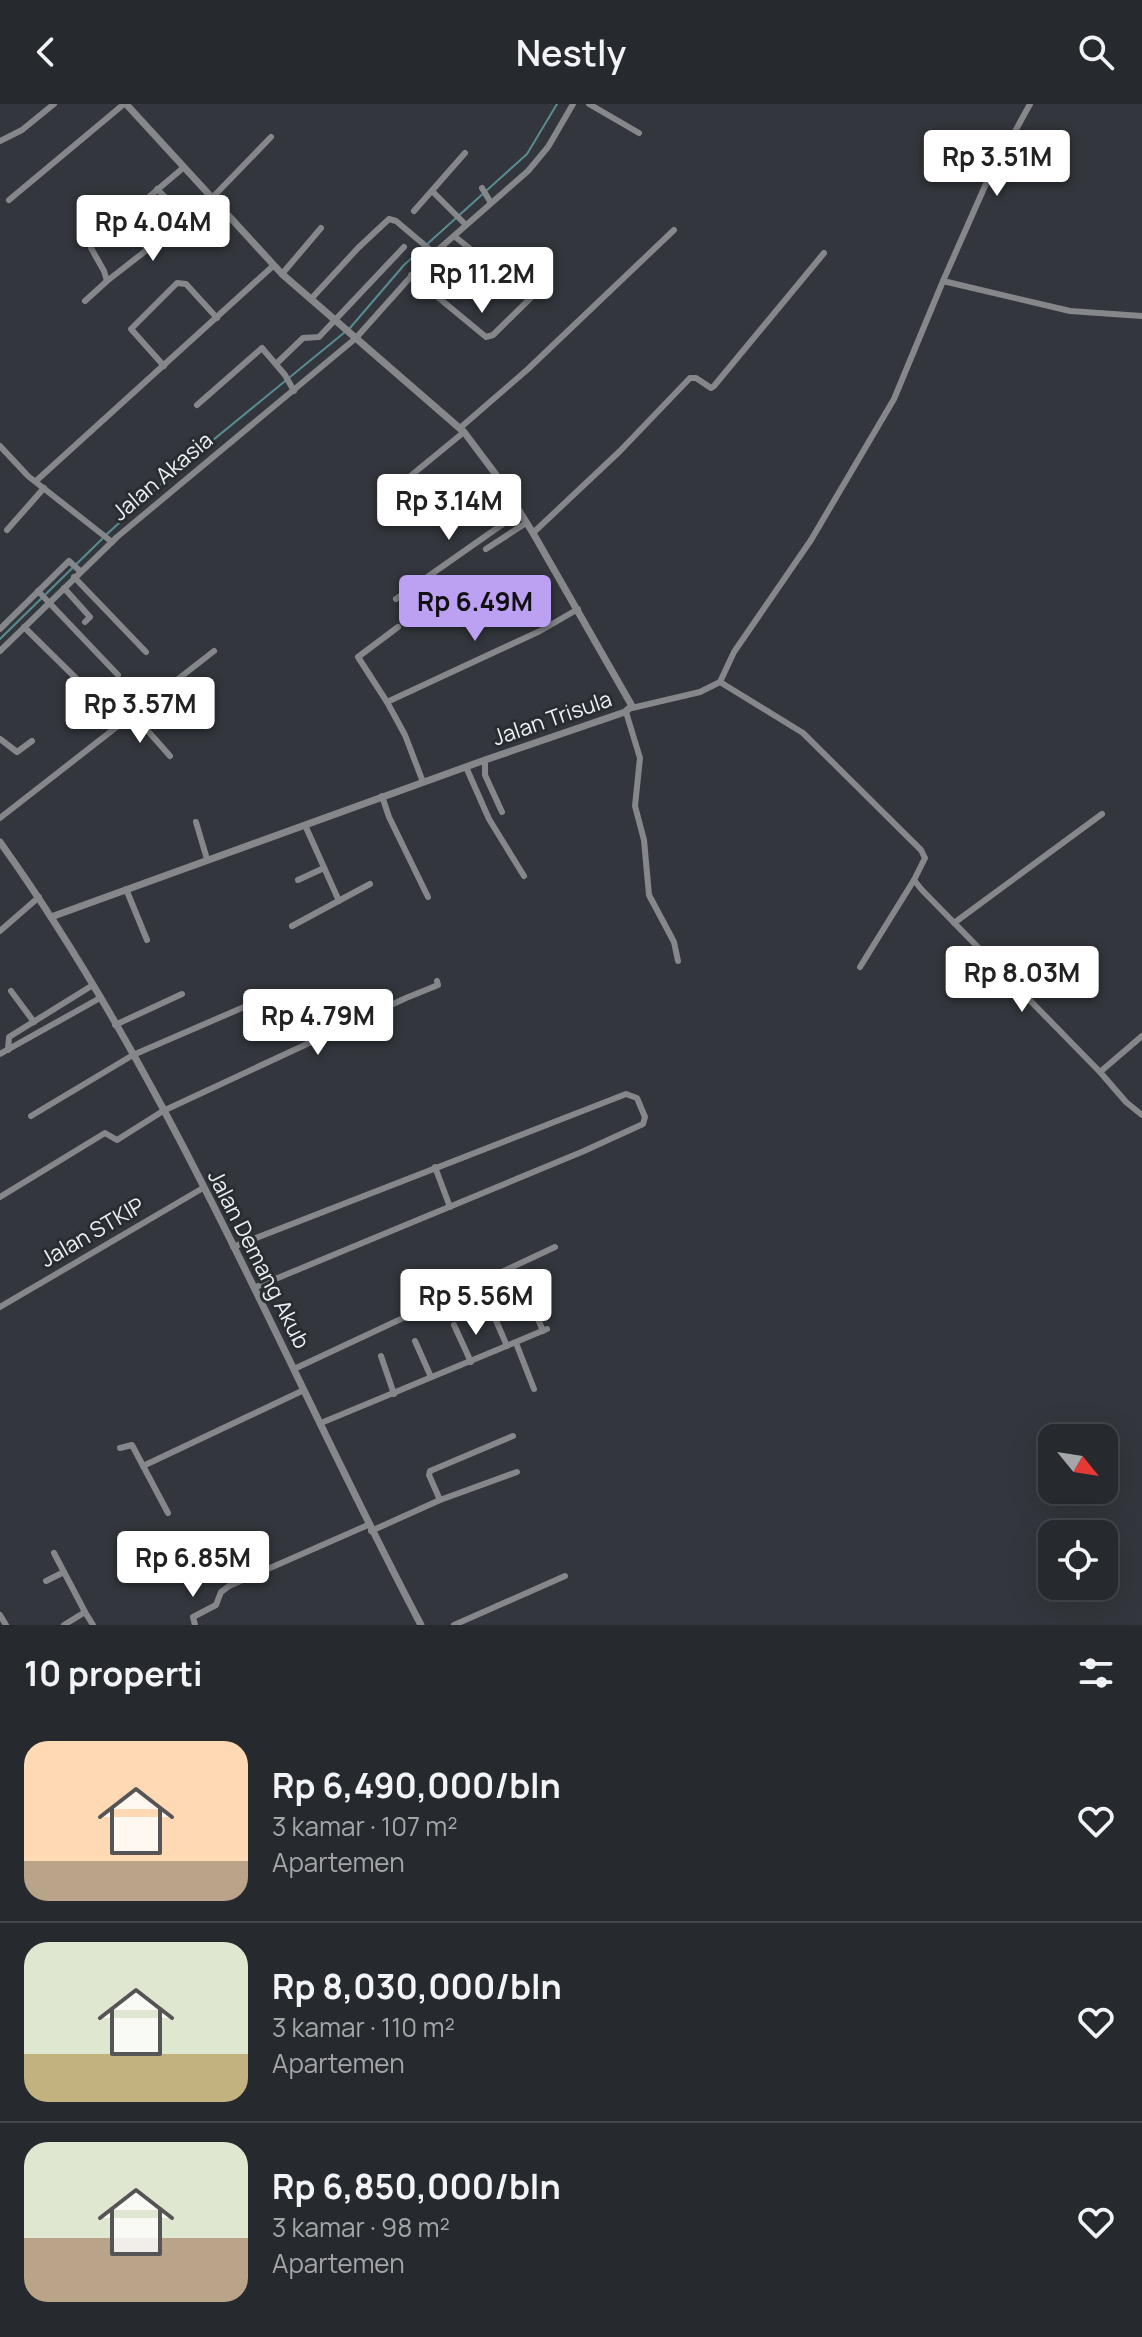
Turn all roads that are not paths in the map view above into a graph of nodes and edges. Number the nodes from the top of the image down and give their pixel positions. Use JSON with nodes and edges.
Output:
{"nodes":[{"id":1,"x":54,"y":104,"type":"edge"},
{"id":2,"x":125,"y":104,"type":"edge"},
{"id":3,"x":573,"y":104,"type":"edge"},
{"id":4,"x":589,"y":104,"type":"edge"},
{"id":5,"x":1030,"y":104,"type":"edge"},
{"id":6,"x":639,"y":133,"type":"dead end"},
{"id":7,"x":271,"y":137,"type":"dead end"},
{"id":8,"x":0,"y":141,"type":"edge"},
{"id":9,"x":465,"y":153,"type":"dead end"},
{"id":10,"x":183,"y":168,"type":"junction"},
{"id":11,"x":157,"y":189,"type":"junction"},
{"id":12,"x":432,"y":191,"type":"junction"},
{"id":13,"x":212,"y":198,"type":"junction"},
{"id":14,"x":9,"y":200,"type":"dead end"},
{"id":15,"x":179,"y":211,"type":"dead end"},
{"id":16,"x":414,"y":211,"type":"dead end"},
{"id":17,"x":120,"y":221,"type":"junction"},
{"id":18,"x":189,"y":222,"type":"dead end"},
{"id":19,"x":463,"y":222,"type":"junction"},
{"id":20,"x":321,"y":228,"type":"dead end"},
{"id":21,"x":674,"y":230,"type":"dead end"},
{"id":22,"x":454,"y":236,"type":"junction"},
{"id":23,"x":404,"y":247,"type":"dead end"},
{"id":24,"x":148,"y":249,"type":"junction"},
{"id":25,"x":432,"y":252,"type":"junction"},
{"id":26,"x":824,"y":253,"type":"dead end"},
{"id":27,"x":273,"y":266,"type":"junction"},
{"id":28,"x":282,"y":274,"type":"junction"},
{"id":29,"x":411,"y":275,"type":"junction"},
{"id":30,"x":550,"y":279,"type":"dead end"},
{"id":31,"x":107,"y":281,"type":"junction"},
{"id":32,"x":947,"y":283,"type":"junction"},
{"id":33,"x":531,"y":297,"type":"junction"},
{"id":34,"x":311,"y":299,"type":"junction"},
{"id":35,"x":85,"y":301,"type":"dead end"},
{"id":36,"x":1142,"y":316,"type":"edge"},
{"id":37,"x":217,"y":318,"type":"junction"},
{"id":38,"x":335,"y":320,"type":"junction"},
{"id":39,"x":355,"y":337,"type":"junction"},
{"id":40,"x":276,"y":364,"type":"junction"},
{"id":41,"x":164,"y":366,"type":"junction"},
{"id":42,"x":293,"y":390,"type":"junction"},
{"id":43,"x":197,"y":405,"type":"dead end"},
{"id":44,"x":462,"y":430,"type":"junction"},
{"id":45,"x":0,"y":446,"type":"edge"},
{"id":46,"x":8,"y":454,"type":"junction"},
{"id":47,"x":1,"y":462,"type":"edge"},
{"id":48,"x":36,"y":481,"type":"junction"},
{"id":49,"x":44,"y":488,"type":"junction"},
{"id":50,"x":380,"y":501,"type":"dead end"},
{"id":51,"x":520,"y":512,"type":"junction"},
{"id":52,"x":526,"y":523,"type":"junction"},
{"id":53,"x":7,"y":530,"type":"dead end"},
{"id":54,"x":533,"y":533,"type":"junction"},
{"id":55,"x":109,"y":539,"type":"junction"},
{"id":56,"x":486,"y":549,"type":"dead end"},
{"id":57,"x":79,"y":570,"type":"junction"},
{"id":58,"x":74,"y":577,"type":"junction"},
{"id":59,"x":64,"y":588,"type":"junction"},
{"id":60,"x":38,"y":591,"type":"junction"},
{"id":61,"x":396,"y":599,"type":"dead end"},
{"id":62,"x":49,"y":601,"type":"junction"},
{"id":63,"x":578,"y":609,"type":"junction"},
{"id":64,"x":85,"y":622,"type":"dead end"},
{"id":65,"x":24,"y":627,"type":"junction"},
{"id":66,"x":398,"y":627,"type":"dead end"},
{"id":67,"x":0,"y":629,"type":"edge"},
{"id":68,"x":0,"y":651,"type":"edge"},
{"id":69,"x":214,"y":651,"type":"dead end"},
{"id":70,"x":146,"y":652,"type":"dead end"},
{"id":71,"x":118,"y":675,"type":"dead end"},
{"id":72,"x":720,"y":682,"type":"junction"},
{"id":73,"x":91,"y":693,"type":"dead end"},
{"id":74,"x":387,"y":702,"type":"junction"},
{"id":75,"x":629,"y":710,"type":"junction"},
{"id":76,"x":133,"y":714,"type":"junction"},
{"id":77,"x":0,"y":739,"type":"edge"},
{"id":78,"x":32,"y":741,"type":"dead end"},
{"id":79,"x":170,"y":756,"type":"dead end"},
{"id":80,"x":485,"y":760,"type":"junction"},
{"id":81,"x":466,"y":767,"type":"junction"},
{"id":82,"x":423,"y":782,"type":"junction"},
{"id":83,"x":382,"y":796,"type":"junction"},
{"id":84,"x":502,"y":812,"type":"dead end"},
{"id":85,"x":1102,"y":814,"type":"dead end"},
{"id":86,"x":0,"y":818,"type":"edge"},
{"id":87,"x":196,"y":822,"type":"dead end"},
{"id":88,"x":305,"y":825,"type":"junction"},
{"id":89,"x":0,"y":842,"type":"edge"},
{"id":90,"x":207,"y":859,"type":"junction"},
{"id":91,"x":324,"y":868,"type":"junction"},
{"id":92,"x":524,"y":876,"type":"dead end"},
{"id":93,"x":298,"y":880,"type":"dead end"},
{"id":94,"x":370,"y":884,"type":"dead end"},
{"id":95,"x":918,"y":885,"type":"junction"},
{"id":96,"x":126,"y":889,"type":"junction"},
{"id":97,"x":39,"y":897,"type":"junction"},
{"id":98,"x":428,"y":897,"type":"dead end"},
{"id":99,"x":339,"y":901,"type":"junction"},
{"id":100,"x":51,"y":917,"type":"junction"},
{"id":101,"x":954,"y":923,"type":"junction"},
{"id":102,"x":292,"y":926,"type":"dead end"},
{"id":103,"x":0,"y":931,"type":"edge"},
{"id":104,"x":147,"y":940,"type":"dead end"},
{"id":105,"x":678,"y":961,"type":"dead end"},
{"id":106,"x":860,"y":967,"type":"dead end"},
{"id":107,"x":437,"y":981,"type":"dead end"},
{"id":108,"x":93,"y":985,"type":"junction"},
{"id":109,"x":11,"y":991,"type":"dead end"},
{"id":110,"x":182,"y":994,"type":"dead end"},
{"id":111,"x":100,"y":998,"type":"junction"},
{"id":112,"x":251,"y":1004,"type":"dead end"},
{"id":113,"x":34,"y":1022,"type":"junction"},
{"id":114,"x":115,"y":1025,"type":"junction"},
{"id":115,"x":1142,"y":1036,"type":"edge"},
{"id":116,"x":8,"y":1050,"type":"junction"},
{"id":117,"x":0,"y":1054,"type":"edge"},
{"id":118,"x":133,"y":1055,"type":"junction"},
{"id":119,"x":1100,"y":1072,"type":"junction"},
{"id":120,"x":163,"y":1111,"type":"junction"},
{"id":121,"x":1142,"y":1115,"type":"edge"},
{"id":122,"x":31,"y":1116,"type":"dead end"},
{"id":123,"x":435,"y":1167,"type":"junction"},
{"id":124,"x":205,"y":1191,"type":"junction"},
{"id":125,"x":0,"y":1197,"type":"edge"},
{"id":126,"x":450,"y":1207,"type":"junction"},
{"id":127,"x":233,"y":1247,"type":"junction"},
{"id":128,"x":555,"y":1247,"type":"dead end"},
{"id":129,"x":256,"y":1287,"type":"junction"},
{"id":130,"x":527,"y":1292,"type":"dead end"},
{"id":131,"x":0,"y":1307,"type":"edge"},
{"id":132,"x":491,"y":1309,"type":"dead end"},
{"id":133,"x":454,"y":1325,"type":"dead end"},
{"id":134,"x":415,"y":1341,"type":"dead end"},
{"id":135,"x":516,"y":1343,"type":"junction"},
{"id":136,"x":507,"y":1346,"type":"junction"},
{"id":137,"x":381,"y":1356,"type":"dead end"},
{"id":138,"x":471,"y":1362,"type":"junction"},
{"id":139,"x":294,"y":1369,"type":"junction"},
{"id":140,"x":431,"y":1377,"type":"junction"},
{"id":141,"x":534,"y":1389,"type":"dead end"},
{"id":142,"x":304,"y":1390,"type":"junction"},
{"id":143,"x":394,"y":1394,"type":"junction"},
{"id":144,"x":321,"y":1423,"type":"junction"},
{"id":145,"x":513,"y":1436,"type":"dead end"},
{"id":146,"x":120,"y":1448,"type":"dead end"},
{"id":147,"x":143,"y":1466,"type":"junction"},
{"id":148,"x":517,"y":1472,"type":"dead end"},
{"id":149,"x":440,"y":1500,"type":"junction"},
{"id":150,"x":168,"y":1513,"type":"dead end"},
{"id":151,"x":370,"y":1528,"type":"junction"},
{"id":152,"x":54,"y":1553,"type":"dead end"},
{"id":153,"x":64,"y":1572,"type":"junction"},
{"id":154,"x":565,"y":1576,"type":"dead end"},
{"id":155,"x":46,"y":1581,"type":"dead end"},
{"id":156,"x":85,"y":1612,"type":"junction"},
{"id":157,"x":0,"y":1615,"type":"edge"},
{"id":158,"x":6,"y":1625,"type":"edge"},
{"id":159,"x":64,"y":1625,"type":"edge"},
{"id":160,"x":93,"y":1625,"type":"edge"},
{"id":161,"x":195,"y":1625,"type":"edge"},
{"id":162,"x":421,"y":1625,"type":"edge"},
{"id":163,"x":454,"y":1625,"type":"edge"}],
"edges":[{"from":1,"to":8,"type":"street"},
{"from":2,"to":10,"type":"street","name":"Jalan Trisula"},
{"from":2,"to":14,"type":"street"},
{"from":3,"to":19,"type":"street","name":"Jalan Akasia"},
{"from":4,"to":6,"type":"street"},
{"from":5,"to":32,"type":"street"},
{"from":7,"to":13,"type":"street"},
{"from":9,"to":12,"type":"street"},
{"from":10,"to":11,"type":"street"},
{"from":10,"to":13,"type":"street","name":"Jalan Trisula"},
{"from":11,"to":15,"type":"street"},
{"from":11,"to":17,"type":"street"},
{"from":12,"to":16,"type":"street"},
{"from":12,"to":19,"type":"street"},
{"from":13,"to":27,"type":"street","name":"Jalan Trisula"},
{"from":17,"to":24,"type":"street"},
{"from":17,"to":31,"type":"street"},
{"from":18,"to":24,"type":"street"},
{"from":19,"to":22,"type":"street","name":"Jalan Akasia"},
{"from":20,"to":28,"type":"street"},
{"from":21,"to":44,"type":"street"},
{"from":22,"to":25,"type":"street","name":"Jalan Akasia"},
{"from":22,"to":33,"type":"street"},
{"from":23,"to":38,"type":"street"},
{"from":24,"to":31,"type":"street"},
{"from":25,"to":29,"type":"street","name":"Jalan Akasia"},
{"from":25,"to":34,"type":"street"},
{"from":26,"to":54,"type":"street"},
{"from":27,"to":28,"type":"street","name":"Jalan Trisula"},
{"from":27,"to":37,"type":"street"},
{"from":28,"to":34,"type":"street","name":"Jalan Trisula"},
{"from":29,"to":33,"type":"street"},
{"from":29,"to":39,"type":"street","name":"Jalan Akasia"},
{"from":30,"to":33,"type":"street"},
{"from":31,"to":35,"type":"street"},
{"from":32,"to":36,"type":"street"},
{"from":32,"to":72,"type":"street"},
{"from":34,"to":38,"type":"street","name":"Jalan Trisula"},
{"from":37,"to":41,"type":"street"},
{"from":37,"to":41,"type":"street"},
{"from":38,"to":39,"type":"street","name":"Jalan Trisula"},
{"from":38,"to":40,"type":"street"},
{"from":39,"to":42,"type":"street","name":"Jalan Akasia"},
{"from":39,"to":44,"type":"street","name":"Jalan Trisula"},
{"from":40,"to":42,"type":"street"},
{"from":40,"to":43,"type":"street"},
{"from":41,"to":48,"type":"street"},
{"from":42,"to":55,"type":"street","name":"Jalan Akasia"},
{"from":44,"to":50,"type":"street"},
{"from":44,"to":51,"type":"street","name":"Jalan Trisula"},
{"from":45,"to":46,"type":"street"},
{"from":46,"to":47,"type":"street"},
{"from":46,"to":48,"type":"street"},
{"from":48,"to":49,"type":"street"},
{"from":49,"to":53,"type":"street"},
{"from":49,"to":55,"type":"street"},
{"from":51,"to":52,"type":"street","name":"Jalan Trisula"},
{"from":51,"to":61,"type":"street"},
{"from":52,"to":54,"type":"street","name":"Jalan Trisula"},
{"from":52,"to":56,"type":"street"},
{"from":54,"to":63,"type":"street","name":"Jalan Trisula"},
{"from":55,"to":57,"type":"street","name":"Jalan Akasia"},
{"from":57,"to":58,"type":"street","name":"Jalan Akasia"},
{"from":57,"to":60,"type":"street"},
{"from":58,"to":59,"type":"street","name":"Jalan Akasia"},
{"from":58,"to":70,"type":"street"},
{"from":59,"to":62,"type":"street","name":"Jalan Akasia"},
{"from":59,"to":64,"type":"street"},
{"from":60,"to":62,"type":"street"},
{"from":60,"to":67,"type":"street"},
{"from":62,"to":65,"type":"street","name":"Jalan Akasia"},
{"from":62,"to":71,"type":"street"},
{"from":63,"to":74,"type":"street"},
{"from":63,"to":75,"type":"street","name":"Jalan Trisula"},
{"from":65,"to":68,"type":"street","name":"Jalan Akasia"},
{"from":65,"to":73,"type":"street"},
{"from":66,"to":74,"type":"street"},
{"from":69,"to":76,"type":"street"},
{"from":72,"to":75,"type":"street"},
{"from":72,"to":95,"type":"street"},
{"from":74,"to":82,"type":"street"},
{"from":75,"to":80,"type":"street","name":"Jalan Trisula"},
{"from":75,"to":105,"type":"street"},
{"from":76,"to":79,"type":"street"},
{"from":76,"to":86,"type":"street"},
{"from":77,"to":78,"type":"street"},
{"from":80,"to":81,"type":"street","name":"Jalan Trisula"},
{"from":80,"to":84,"type":"street"},
{"from":81,"to":82,"type":"street","name":"Jalan Trisula"},
{"from":81,"to":92,"type":"street"},
{"from":82,"to":83,"type":"street","name":"Jalan Trisula"},
{"from":83,"to":88,"type":"street","name":"Jalan Trisula"},
{"from":83,"to":98,"type":"street"},
{"from":85,"to":101,"type":"street"},
{"from":87,"to":90,"type":"street"},
{"from":88,"to":90,"type":"street","name":"Jalan Trisula"},
{"from":88,"to":91,"type":"street"},
{"from":89,"to":97,"type":"street","name":"Jalan Demang Akub"},
{"from":90,"to":96,"type":"street","name":"Jalan Trisula"},
{"from":91,"to":93,"type":"street"},
{"from":91,"to":99,"type":"street"},
{"from":94,"to":99,"type":"street"},
{"from":95,"to":101,"type":"street"},
{"from":95,"to":106,"type":"street"},
{"from":96,"to":100,"type":"street","name":"Jalan Trisula"},
{"from":96,"to":104,"type":"street"},
{"from":97,"to":100,"type":"street","name":"Jalan Demang Akub"},
{"from":97,"to":103,"type":"street"},
{"from":99,"to":102,"type":"street"},
{"from":100,"to":108,"type":"street","name":"Jalan Demang Akub"},
{"from":101,"to":119,"type":"street"},
{"from":107,"to":120,"type":"street"},
{"from":108,"to":111,"type":"street","name":"Jalan Demang Akub"},
{"from":108,"to":113,"type":"street"},
{"from":109,"to":113,"type":"street"},
{"from":110,"to":114,"type":"street"},
{"from":111,"to":114,"type":"street","name":"Jalan Demang Akub"},
{"from":111,"to":116,"type":"street"},
{"from":112,"to":118,"type":"street"},
{"from":113,"to":116,"type":"street"},
{"from":114,"to":118,"type":"street","name":"Jalan Demang Akub"},
{"from":115,"to":119,"type":"street"},
{"from":116,"to":117,"type":"street"},
{"from":118,"to":120,"type":"street","name":"Jalan Demang Akub"},
{"from":118,"to":122,"type":"street"},
{"from":119,"to":121,"type":"street"},
{"from":120,"to":124,"type":"street","name":"Jalan Demang Akub"},
{"from":120,"to":125,"type":"street"},
{"from":123,"to":126,"type":"street"},
{"from":123,"to":126,"type":"street"},
{"from":123,"to":127,"type":"street"},
{"from":124,"to":127,"type":"street","name":"Jalan Demang Akub"},
{"from":124,"to":131,"type":"street","name":"Jalan STKIP"},
{"from":126,"to":129,"type":"street"},
{"from":127,"to":129,"type":"street","name":"Jalan Demang Akub"},
{"from":128,"to":139,"type":"street"},
{"from":129,"to":139,"type":"street","name":"Jalan Demang Akub"},
{"from":130,"to":135,"type":"street"},
{"from":132,"to":136,"type":"street"},
{"from":133,"to":138,"type":"street"},
{"from":134,"to":140,"type":"street"},
{"from":135,"to":136,"type":"street"},
{"from":135,"to":141,"type":"street"},
{"from":136,"to":138,"type":"street"},
{"from":137,"to":143,"type":"street"},
{"from":138,"to":140,"type":"street"},
{"from":139,"to":142,"type":"street","name":"Jalan Demang Akub"},
{"from":140,"to":143,"type":"street"},
{"from":142,"to":144,"type":"street","name":"Jalan Demang Akub"},
{"from":142,"to":147,"type":"street"},
{"from":143,"to":144,"type":"street"},
{"from":144,"to":151,"type":"street","name":"Jalan Demang Akub"},
{"from":145,"to":149,"type":"street"},
{"from":146,"to":147,"type":"street"},
{"from":147,"to":150,"type":"street"},
{"from":148,"to":149,"type":"street"},
{"from":149,"to":151,"type":"street"},
{"from":151,"to":161,"type":"street"},
{"from":151,"to":162,"type":"street","name":"Jalan Demang Akub"},
{"from":152,"to":153,"type":"street"},
{"from":153,"to":155,"type":"street"},
{"from":153,"to":156,"type":"street"},
{"from":154,"to":163,"type":"street"},
{"from":156,"to":159,"type":"street"},
{"from":156,"to":160,"type":"street"},
{"from":157,"to":158,"type":"street"}]}
